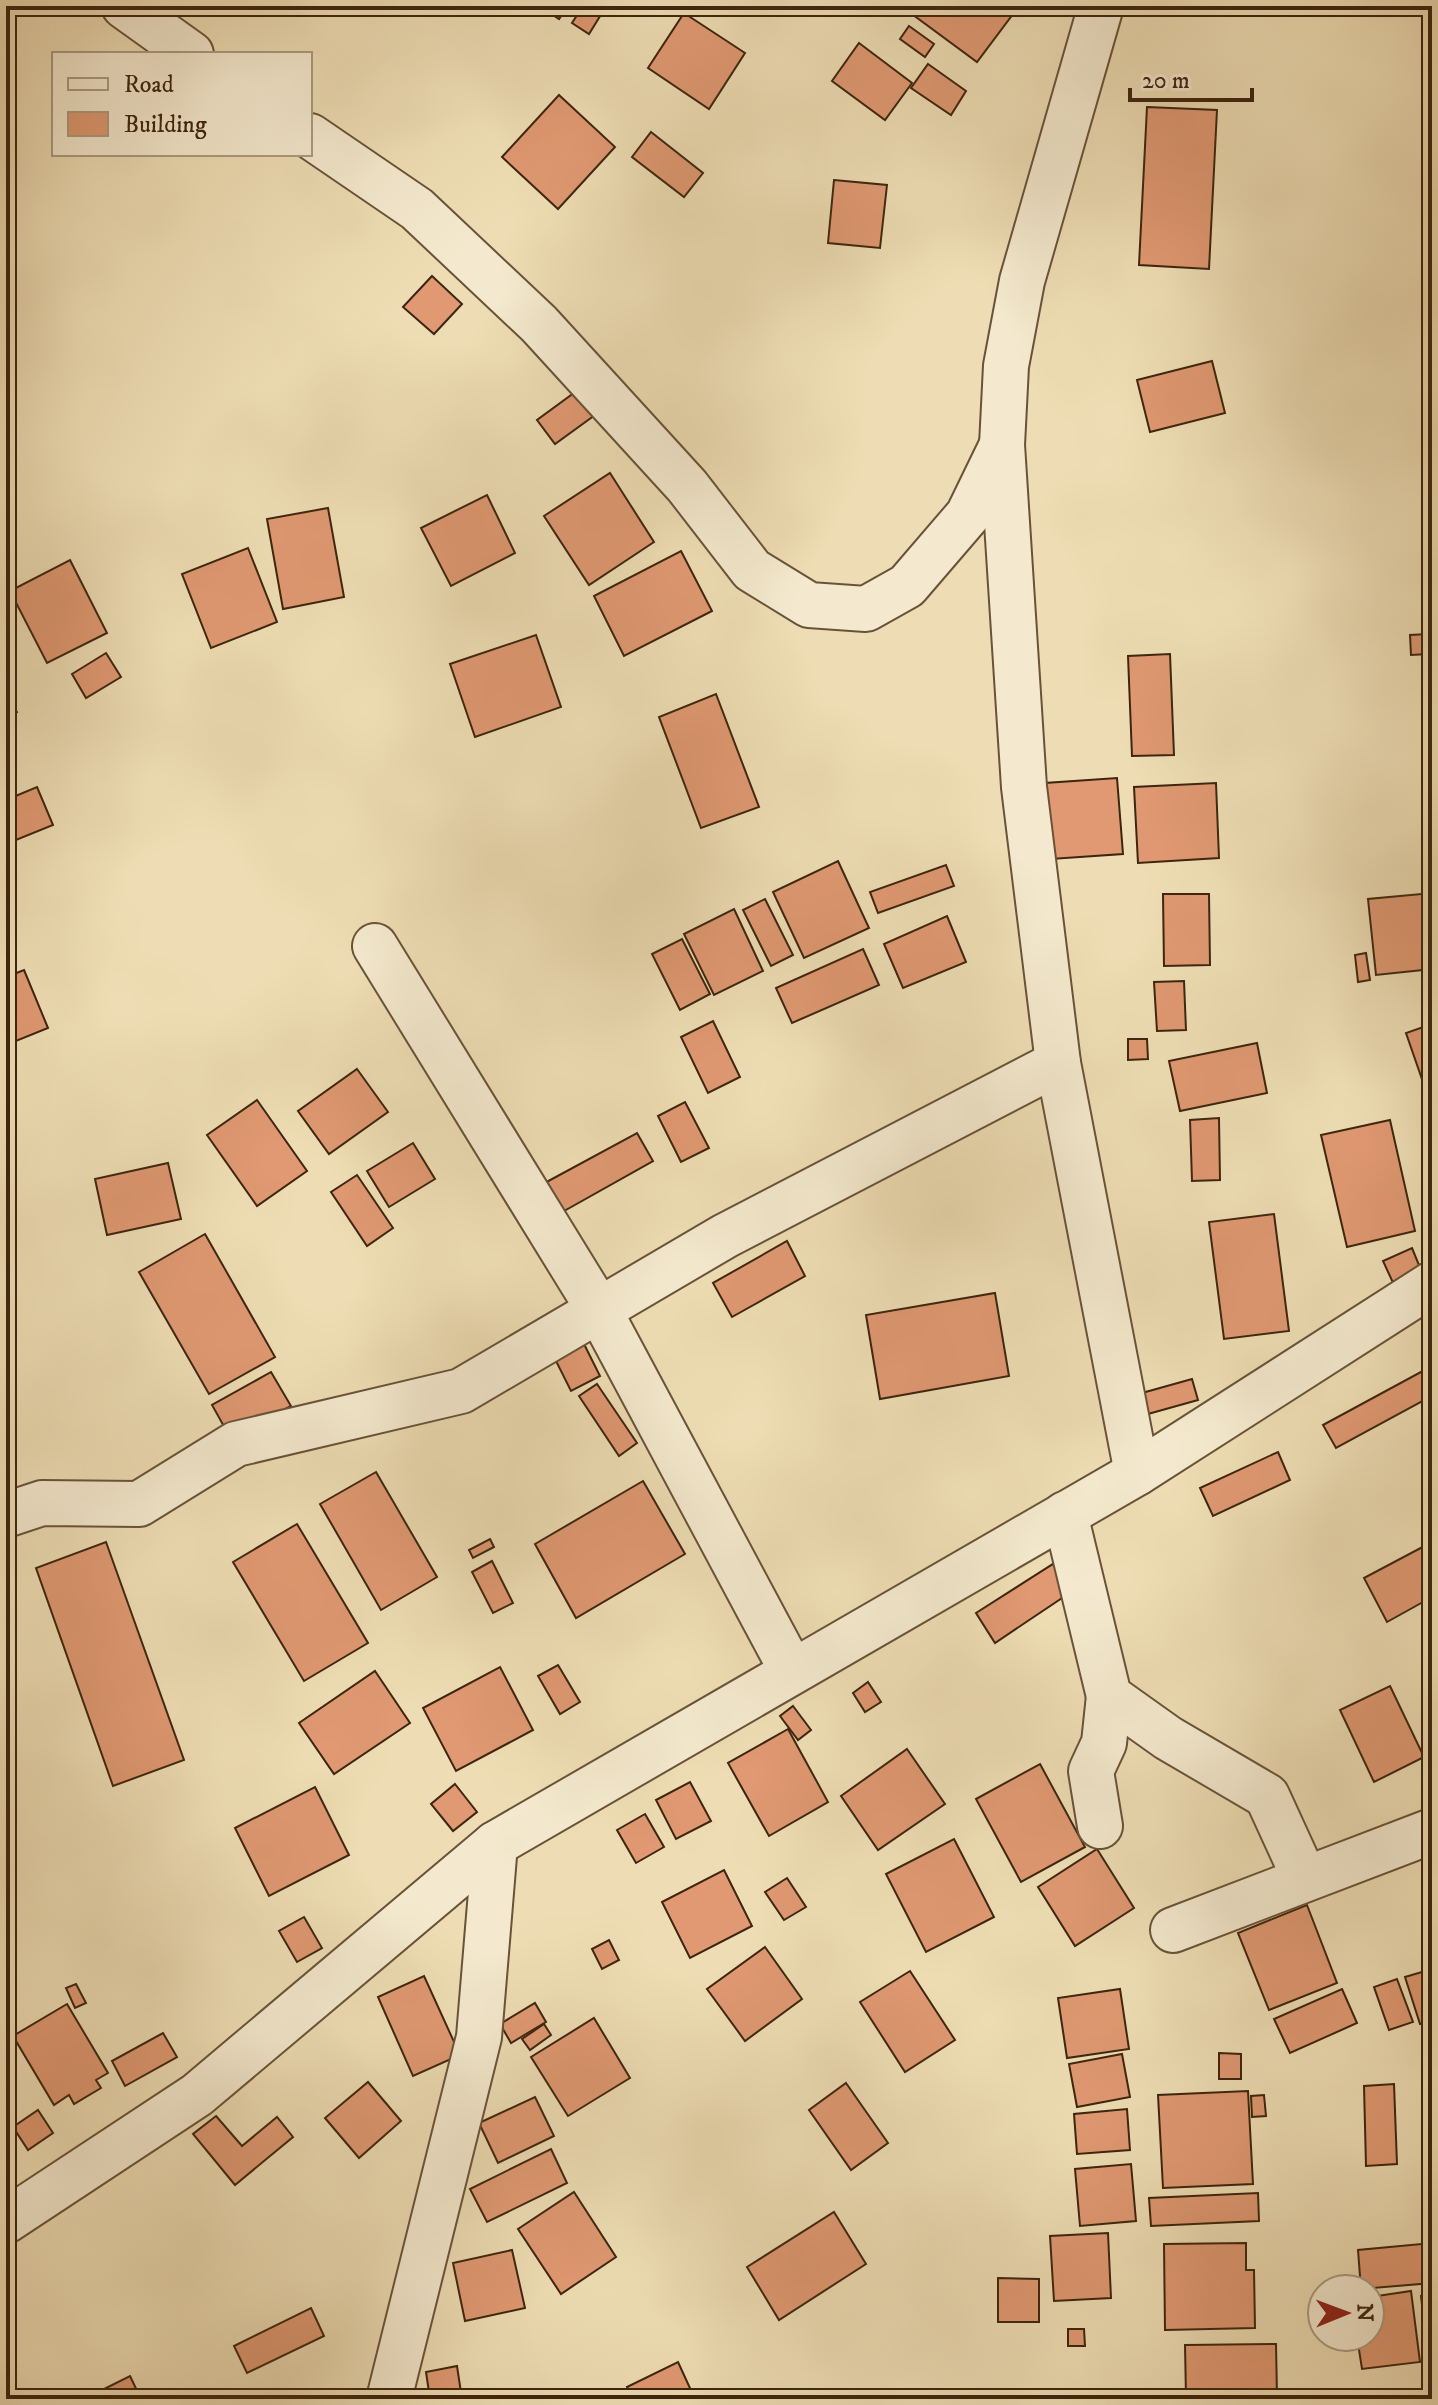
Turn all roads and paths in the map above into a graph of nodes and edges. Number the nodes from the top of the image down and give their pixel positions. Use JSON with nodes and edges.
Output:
{"nodes":[{"id":1,"x":124,"y":6,"type":"edge"},
{"id":2,"x":1101,"y":6,"type":"edge"},
{"id":3,"x":188,"y":52,"type":"edge"},
{"id":4,"x":312,"y":137,"type":"edge"},
{"id":5,"x":1002,"y":445,"type":"junction"},
{"id":6,"x":375,"y":946,"type":"dead end"},
{"id":7,"x":1058,"y":1063,"type":"junction"},
{"id":8,"x":1432,"y":1284,"type":"edge"},
{"id":9,"x":599,"y":1310,"type":"junction"},
{"id":10,"x":1137,"y":1473,"type":"junction"},
{"id":11,"x":1065,"y":1514,"type":"junction"},
{"id":12,"x":6,"y":1515,"type":"edge"},
{"id":13,"x":792,"y":1671,"type":"junction"},
{"id":14,"x":1109,"y":1696,"type":"junction"},
{"id":15,"x":1100,"y":1826,"type":"dead end"},
{"id":16,"x":1432,"y":1831,"type":"edge"},
{"id":17,"x":495,"y":1844,"type":"junction"},
{"id":18,"x":1305,"y":1879,"type":"junction"},
{"id":19,"x":1173,"y":1930,"type":"dead end"},
{"id":20,"x":6,"y":2221,"type":"edge"},
{"id":21,"x":389,"y":2399,"type":"edge"}],
"edges":[{"from":1,"to":3,"type":"street"},
{"from":2,"to":5,"type":"street"},
{"from":4,"to":5,"type":"street"},
{"from":5,"to":7,"type":"street"},
{"from":6,"to":9,"type":"street"},
{"from":7,"to":9,"type":"street"},
{"from":7,"to":10,"type":"street"},
{"from":8,"to":10,"type":"street"},
{"from":9,"to":12,"type":"street"},
{"from":9,"to":13,"type":"street"},
{"from":10,"to":11,"type":"street"},
{"from":11,"to":13,"type":"street"},
{"from":11,"to":14,"type":"street"},
{"from":13,"to":17,"type":"street"},
{"from":14,"to":15,"type":"street"},
{"from":14,"to":18,"type":"street"},
{"from":16,"to":18,"type":"street"},
{"from":17,"to":20,"type":"street"},
{"from":17,"to":21,"type":"street"},
{"from":18,"to":19,"type":"street"}]}
